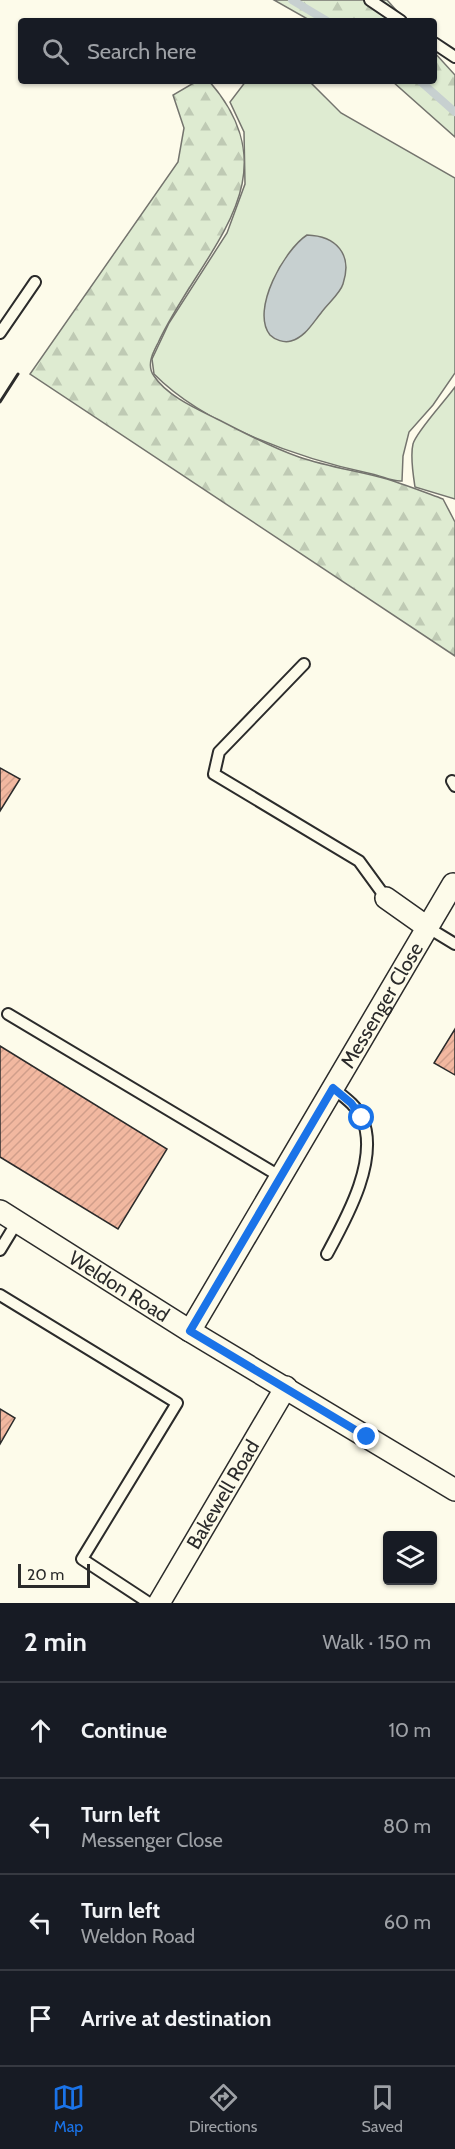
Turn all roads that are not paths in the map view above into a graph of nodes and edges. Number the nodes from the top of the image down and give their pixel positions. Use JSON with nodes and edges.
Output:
{"nodes":[{"id":1,"x":369,"y":0,"type":"edge"},
{"id":2,"x":396,"y":18,"type":"edge"},
{"id":3,"x":437,"y":45,"type":"edge"},
{"id":4,"x":455,"y":57,"type":"edge"},
{"id":5,"x":35,"y":282,"type":"dead end"},
{"id":6,"x":0,"y":333,"type":"edge"},
{"id":7,"x":304,"y":664,"type":"dead end"},
{"id":8,"x":454,"y":882,"type":"edge"},
{"id":9,"x":386,"y":898,"type":"joint"},
{"id":10,"x":427,"y":927,"type":"junction"},
{"id":11,"x":455,"y":944,"type":"edge"},
{"id":12,"x":8,"y":1014,"type":"dead end"},
{"id":13,"x":333,"y":1088,"type":"junction"},
{"id":14,"x":281,"y":1177,"type":"junction"},
{"id":15,"x":9,"y":1216,"type":"edge"},
{"id":16,"x":0,"y":1250,"type":"edge"},
{"id":17,"x":327,"y":1254,"type":"dead end"},
{"id":18,"x":0,"y":1295,"type":"edge"},
{"id":19,"x":190,"y":1331,"type":"junction"},
{"id":20,"x":286,"y":1387,"type":"junction"},
{"id":21,"x":455,"y":1490,"type":"edge"},
{"id":22,"x":149,"y":1603,"type":"edge"},
{"id":23,"x":159,"y":1603,"type":"edge"}],
"edges":[{"from":1,"to":2,"type":"lane"},
{"from":3,"to":4,"type":"lane"},
{"from":5,"to":6,"type":"lane"},
{"from":7,"to":9,"type":"lane"},
{"from":8,"to":10,"type":"street","name":"Messenger Close"},
{"from":9,"to":10,"type":"street","name":"Messenger Close"},
{"from":10,"to":11,"type":"lane"},
{"from":10,"to":13,"type":"street","name":"Messenger Close"},
{"from":12,"to":14,"type":"lane"},
{"from":13,"to":14,"type":"street","name":"Messenger Close"},
{"from":13,"to":17,"type":"lane"},
{"from":14,"to":19,"type":"street","name":"Messenger Close"},
{"from":15,"to":16,"type":"lane"},
{"from":15,"to":19,"type":"street","name":"Weldon Road"},
{"from":18,"to":22,"type":"lane"},
{"from":19,"to":20,"type":"street","name":"Weldon Road"},
{"from":20,"to":21,"type":"street","name":"Weldon Road"},
{"from":20,"to":23,"type":"street","name":"Bakewell Road"}]}
